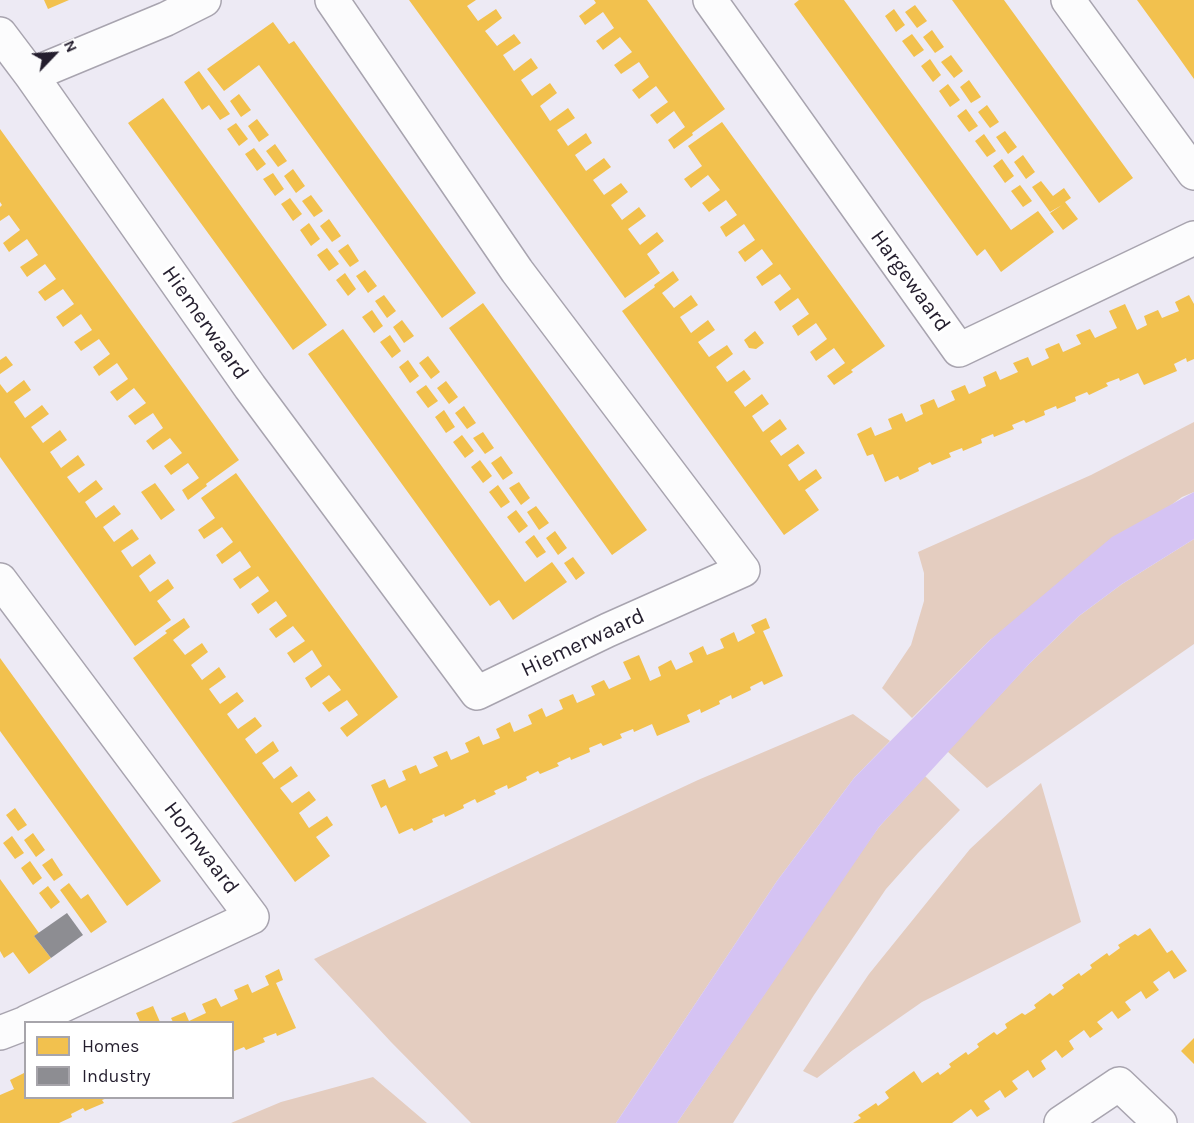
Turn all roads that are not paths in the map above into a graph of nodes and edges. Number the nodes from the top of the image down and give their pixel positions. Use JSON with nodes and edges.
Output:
{"nodes":[{"id":1,"x":204,"y":0,"type":"edge"},
{"id":2,"x":332,"y":0,"type":"edge"},
{"id":3,"x":710,"y":0,"type":"edge"},
{"id":4,"x":1068,"y":0,"type":"edge"},
{"id":5,"x":0,"y":34,"type":"edge"},
{"id":6,"x":32,"y":75,"type":"junction"},
{"id":7,"x":1194,"y":173,"type":"edge"},
{"id":8,"x":1194,"y":238,"type":"edge"},
{"id":9,"x":0,"y":580,"type":"edge"},
{"id":10,"x":30,"y":1021,"type":"edge"},
{"id":11,"x":24,"y":1024,"type":"edge"},
{"id":12,"x":0,"y":1033,"type":"edge"},
{"id":13,"x":1061,"y":1123,"type":"edge"},
{"id":14,"x":1160,"y":1123,"type":"edge"}],
"edges":[{"from":1,"to":6,"type":"street"},
{"from":2,"to":6,"type":"street","name":"Hiemerwaard"},
{"from":3,"to":8,"type":"street","name":"Hargewaard"},
{"from":4,"to":7,"type":"street"},
{"from":5,"to":6,"type":"street","name":"Hiemerwaard"},
{"from":9,"to":10,"type":"street","name":"Hornwaard"},
{"from":11,"to":12,"type":"street","name":"Hornwaard"},
{"from":13,"to":14,"type":"street"}]}
